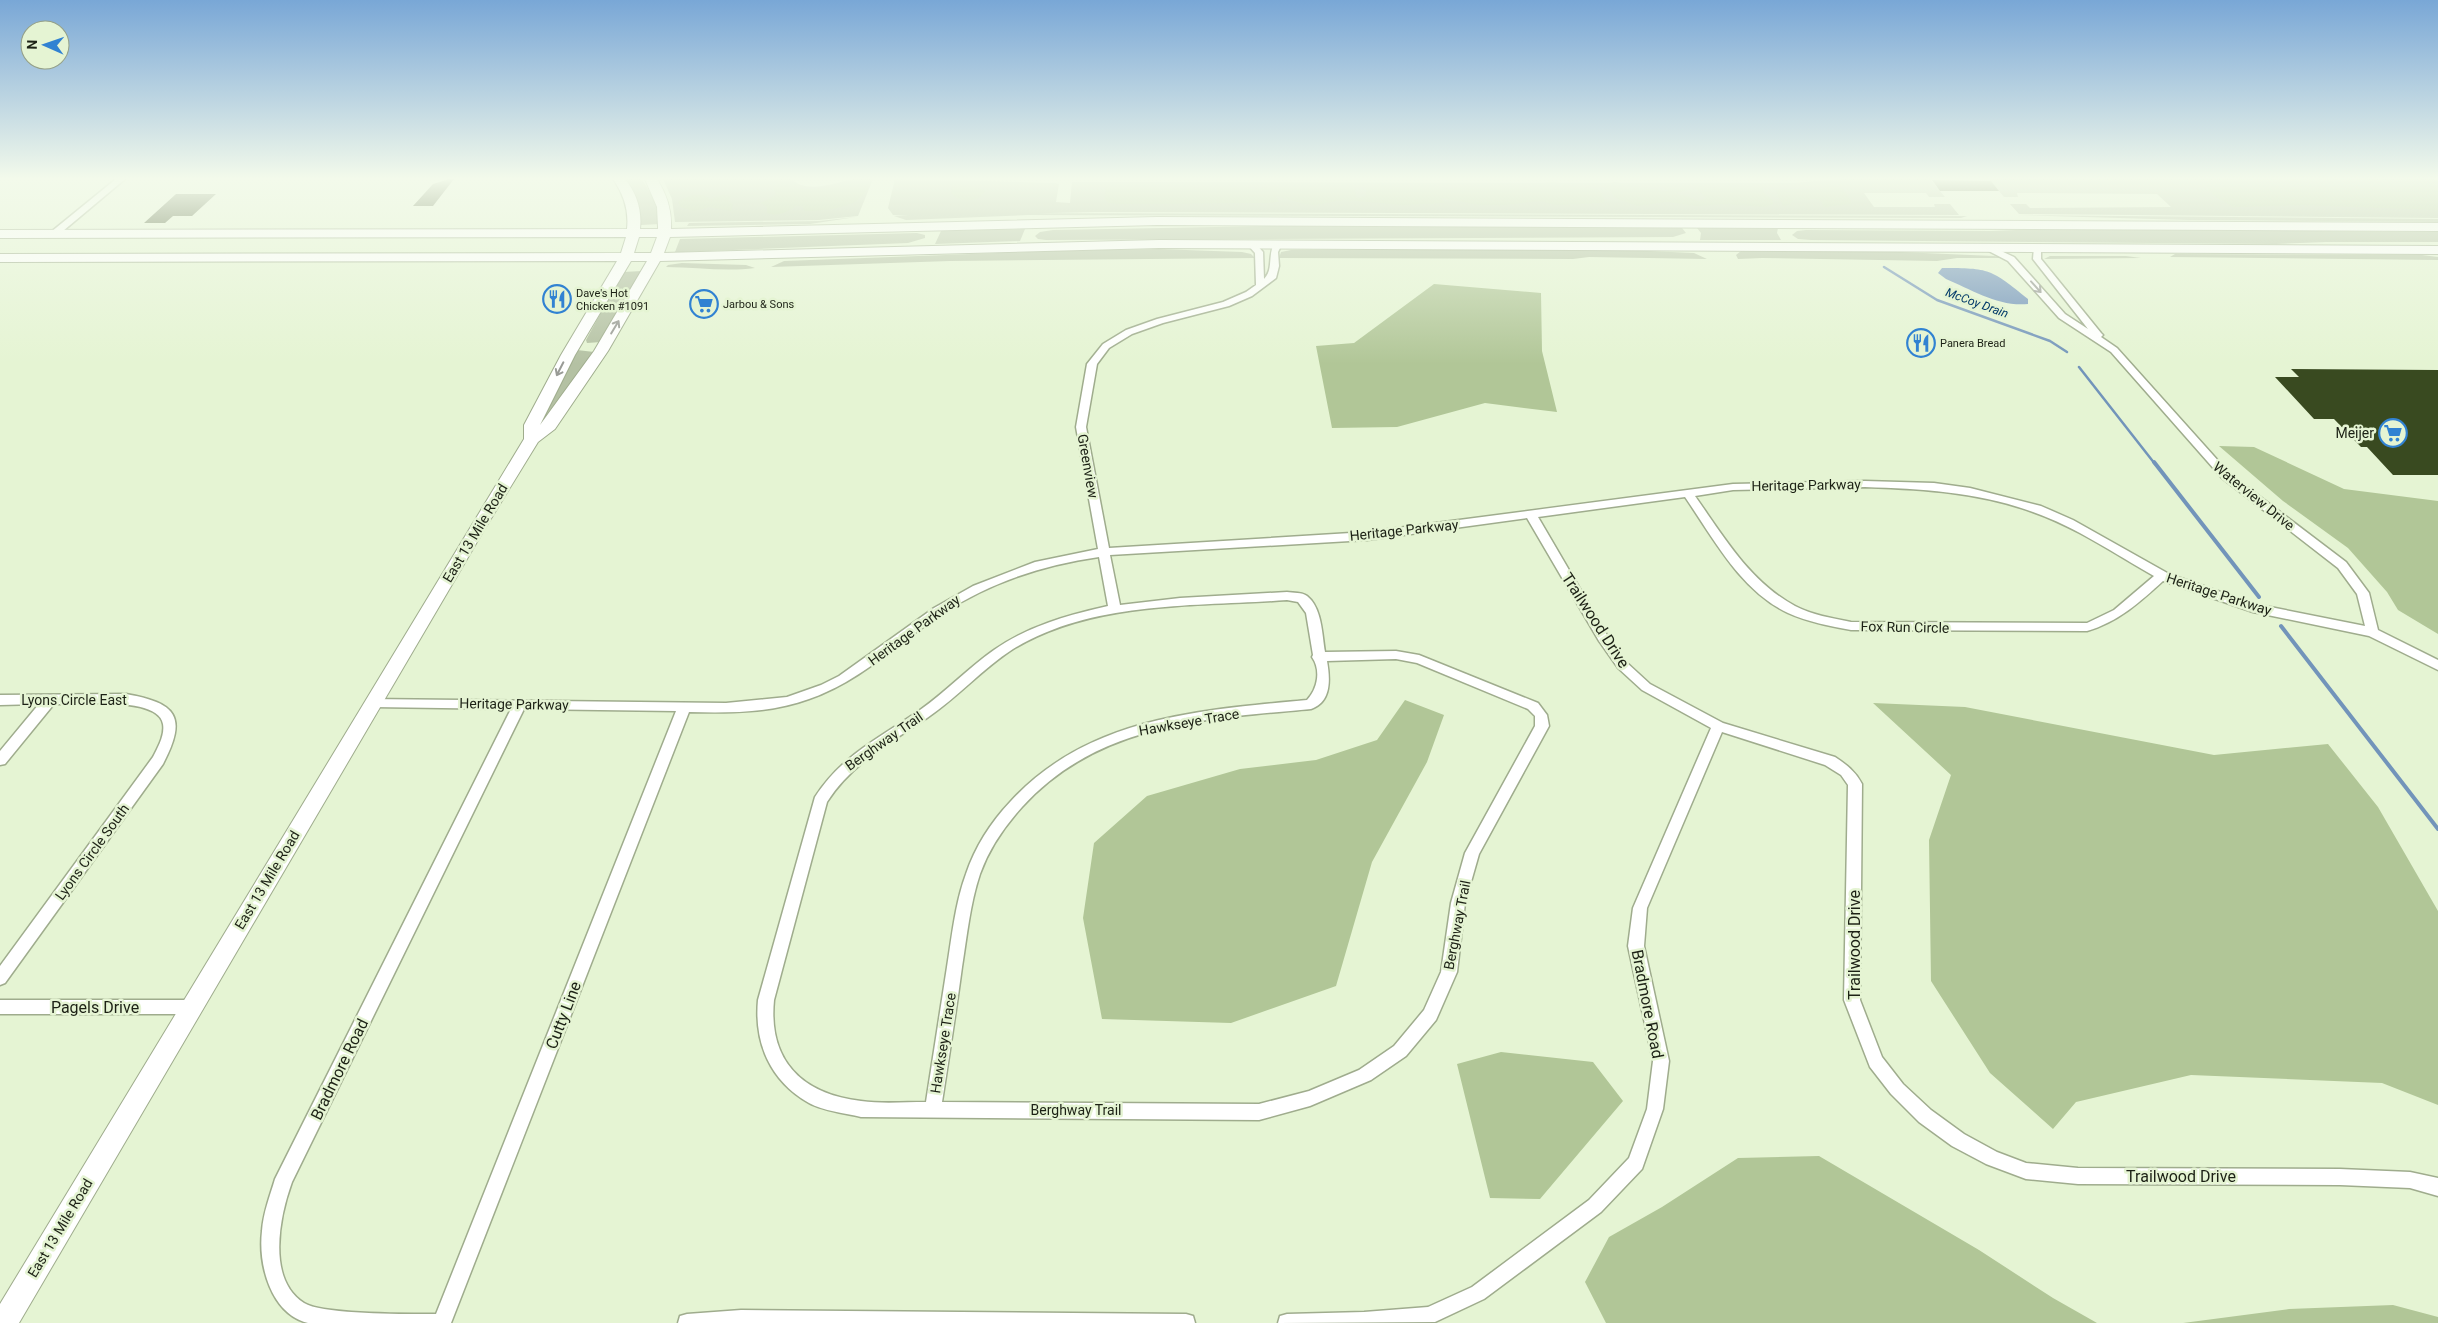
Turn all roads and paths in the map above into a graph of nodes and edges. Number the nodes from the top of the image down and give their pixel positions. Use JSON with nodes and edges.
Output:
{"nodes":[{"id":1,"x":271,"y":241,"type":"edge"},
{"id":2,"x":362,"y":241,"type":"edge"},
{"id":3,"x":632,"y":241,"type":"edge"},
{"id":4,"x":662,"y":241,"type":"edge"},
{"id":5,"x":929,"y":241,"type":"edge"},
{"id":6,"x":1030,"y":241,"type":"edge"},
{"id":7,"x":1686,"y":241,"type":"edge"},
{"id":8,"x":1792,"y":241,"type":"edge"},
{"id":9,"x":1252,"y":244,"type":"junction"},
{"id":10,"x":1278,"y":244,"type":"junction"},
{"id":11,"x":1672,"y":245,"type":"junction"},
{"id":12,"x":1034,"y":246,"type":"junction"},
{"id":13,"x":1800,"y":246,"type":"junction"},
{"id":14,"x":1986,"y":247,"type":"junction"},
{"id":15,"x":2038,"y":247,"type":"junction"},
{"id":16,"x":2438,"y":250,"type":"edge"},
{"id":17,"x":901,"y":252,"type":"junction"},
{"id":18,"x":0,"y":258,"type":"edge"},
{"id":19,"x":227,"y":258,"type":"junction"},
{"id":20,"x":348,"y":258,"type":"junction"},
{"id":21,"x":626,"y":258,"type":"junction"},
{"id":22,"x":656,"y":258,"type":"junction"},
{"id":23,"x":1260,"y":284,"type":"junction"},
{"id":24,"x":593,"y":312,"type":"junction"},
{"id":25,"x":2102,"y":341,"type":"junction"},
{"id":26,"x":604,"y":345,"type":"junction"},
{"id":27,"x":532,"y":439,"type":"junction"},
{"id":28,"x":1688,"y":493,"type":"junction"},
{"id":29,"x":1531,"y":515,"type":"junction"},
{"id":30,"x":1104,"y":552,"type":"junction"},
{"id":31,"x":2161,"y":576,"type":"junction"},
{"id":32,"x":1114,"y":607,"type":"junction"},
{"id":33,"x":2372,"y":632,"type":"junction"},
{"id":34,"x":1318,"y":657,"type":"junction"},
{"id":35,"x":2438,"y":665,"type":"edge"},
{"id":36,"x":51,"y":699,"type":"junction"},
{"id":37,"x":0,"y":700,"type":"edge"},
{"id":38,"x":373,"y":702,"type":"junction"},
{"id":39,"x":520,"y":704,"type":"junction"},
{"id":40,"x":685,"y":706,"type":"junction"},
{"id":41,"x":171,"y":720,"type":"joint"},
{"id":42,"x":1718,"y":726,"type":"junction"},
{"id":43,"x":0,"y":760,"type":"edge"},
{"id":44,"x":0,"y":978,"type":"edge"},
{"id":45,"x":0,"y":1007,"type":"edge"},
{"id":46,"x":191,"y":1007,"type":"junction"},
{"id":47,"x":933,"y":1109,"type":"junction"},
{"id":48,"x":2438,"y":1187,"type":"edge"},
{"id":49,"x":4,"y":1323,"type":"edge"},
{"id":50,"x":440,"y":1323,"type":"edge"},
{"id":51,"x":687,"y":1323,"type":"edge"},
{"id":52,"x":1186,"y":1323,"type":"edge"},
{"id":53,"x":1287,"y":1323,"type":"edge"}],
"edges":[{"from":1,"to":19,"type":"main road"},
{"from":2,"to":20,"type":"main road"},
{"from":3,"to":21,"type":"main road","name":"East 13 Mile Road"},
{"from":4,"to":22,"type":"main road","name":"East 13 Mile Road"},
{"from":5,"to":17,"type":"main road"},
{"from":6,"to":12,"type":"main road"},
{"from":7,"to":11,"type":"main road"},
{"from":8,"to":13,"type":"main road"},
{"from":9,"to":10,"type":"main road"},
{"from":9,"to":12,"type":"main road"},
{"from":9,"to":23,"type":"street"},
{"from":10,"to":11,"type":"main road"},
{"from":10,"to":23,"type":"street","name":"Greenview"},
{"from":11,"to":13,"type":"main road"},
{"from":12,"to":17,"type":"main road"},
{"from":13,"to":14,"type":"main road"},
{"from":14,"to":15,"type":"main road"},
{"from":14,"to":25,"type":"street","name":"Waterview Drive","one_way":true},
{"from":15,"to":16,"type":"main road"},
{"from":15,"to":25,"type":"street","name":"Waterview Drive"},
{"from":17,"to":22,"type":"main road"},
{"from":18,"to":19,"type":"main road"},
{"from":19,"to":20,"type":"main road"},
{"from":20,"to":21,"type":"main road"},
{"from":21,"to":22,"type":"main road"},
{"from":21,"to":24,"type":"main road","name":"East 13 Mile Road"},
{"from":26,"to":22,"type":"main road","name":"East 13 Mile Road","one_way":true},
{"from":23,"to":30,"type":"street","name":"Greenview"},
{"from":24,"to":26,"type":"main road"},
{"from":24,"to":27,"type":"main road","name":"East 13 Mile Road","one_way":true},
{"from":25,"to":33,"type":"street","name":"Waterview Drive"},
{"from":26,"to":27,"type":"main road","name":"East 13 Mile Road"},
{"from":27,"to":38,"type":"main road","name":"East 13 Mile Road"},
{"from":28,"to":29,"type":"street","name":"Heritage Parkway"},
{"from":28,"to":31,"type":"street","name":"Heritage Parkway"},
{"from":28,"to":31,"type":"street","name":"Fox Run Circle"},
{"from":29,"to":30,"type":"street","name":"Heritage Parkway"},
{"from":29,"to":42,"type":"street","name":"Trailwood Drive"},
{"from":30,"to":32,"type":"street","name":"Greenview"},
{"from":30,"to":40,"type":"street","name":"Heritage Parkway"},
{"from":31,"to":33,"type":"street","name":"Heritage Parkway"},
{"from":32,"to":34,"type":"street","name":"Hawkseye Trace"},
{"from":32,"to":47,"type":"street","name":"Berghway Trail"},
{"from":33,"to":35,"type":"street","name":"Heritage Parkway"},
{"from":34,"to":47,"type":"street","name":"Hawkseye Trace"},
{"from":34,"to":47,"type":"street","name":"Berghway Trail"},
{"from":36,"to":37,"type":"street","name":"Lyons Circle East"},
{"from":36,"to":41,"type":"street","name":"Lyons Circle East"},
{"from":36,"to":43,"type":"street"},
{"from":38,"to":39,"type":"street","name":"Heritage Parkway"},
{"from":38,"to":46,"type":"main road","name":"East 13 Mile Road"},
{"from":39,"to":40,"type":"street","name":"Heritage Parkway"},
{"from":39,"to":50,"type":"street","name":"Bradmore Road"},
{"from":40,"to":50,"type":"street","name":"Cutty Line"},
{"from":41,"to":44,"type":"street","name":"Lyons Circle South"},
{"from":42,"to":48,"type":"street","name":"Trailwood Drive"},
{"from":42,"to":53,"type":"street","name":"Bradmore Road"},
{"from":45,"to":46,"type":"street","name":"Pagels Drive"},
{"from":46,"to":49,"type":"main road","name":"East 13 Mile Road"},
{"from":51,"to":52,"type":"street"}]}
